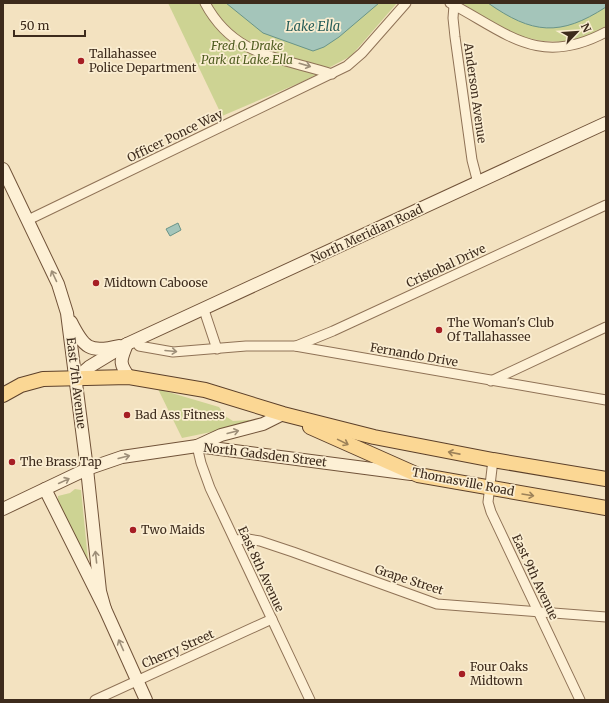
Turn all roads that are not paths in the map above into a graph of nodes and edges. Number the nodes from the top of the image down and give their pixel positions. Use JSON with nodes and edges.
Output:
{"nodes":[{"id":1,"x":205,"y":3,"type":"edge"},
{"id":2,"x":406,"y":3,"type":"edge"},
{"id":3,"x":452,"y":4,"type":"edge"},
{"id":4,"x":606,"y":32,"type":"edge"},
{"id":5,"x":332,"y":74,"type":"junction"},
{"id":6,"x":606,"y":123,"type":"edge"},
{"id":7,"x":3,"y":168,"type":"edge"},
{"id":8,"x":478,"y":182,"type":"junction"},
{"id":9,"x":606,"y":205,"type":"edge"},
{"id":10,"x":28,"y":220,"type":"junction"},
{"id":11,"x":204,"y":310,"type":"junction"},
{"id":12,"x":67,"y":313,"type":"junction"},
{"id":13,"x":606,"y":327,"type":"edge"},
{"id":14,"x":131,"y":342,"type":"junction"},
{"id":15,"x":295,"y":346,"type":"junction"},
{"id":16,"x":217,"y":349,"type":"junction"},
{"id":17,"x":129,"y":377,"type":"junction"},
{"id":18,"x":75,"y":379,"type":"junction"},
{"id":19,"x":491,"y":380,"type":"junction"},
{"id":20,"x":3,"y":395,"type":"edge"},
{"id":21,"x":606,"y":400,"type":"edge"},
{"id":22,"x":283,"y":414,"type":"junction"},
{"id":23,"x":197,"y":446,"type":"junction"},
{"id":24,"x":493,"y":460,"type":"junction"},
{"id":25,"x":87,"y":469,"type":"junction"},
{"id":26,"x":418,"y":476,"type":"junction"},
{"id":27,"x":606,"y":479,"type":"edge"},
{"id":28,"x":489,"y":488,"type":"junction"},
{"id":29,"x":45,"y":489,"type":"junction"},
{"id":30,"x":606,"y":508,"type":"edge"},
{"id":31,"x":3,"y":509,"type":"edge"},
{"id":32,"x":235,"y":540,"type":"junction"},
{"id":33,"x":105,"y":609,"type":"junction"},
{"id":34,"x":538,"y":611,"type":"junction"},
{"id":35,"x":606,"y":617,"type":"edge"},
{"id":36,"x":272,"y":620,"type":"junction"},
{"id":37,"x":137,"y":681,"type":"junction"},
{"id":38,"x":95,"y":700,"type":"edge"},
{"id":39,"x":146,"y":700,"type":"edge"},
{"id":40,"x":310,"y":700,"type":"edge"},
{"id":41,"x":580,"y":700,"type":"edge"}],
"edges":[{"from":1,"to":5,"type":"street","one_way":true},
{"from":2,"to":5,"type":"street","name":"Officer Ponce Way"},
{"from":3,"to":4,"type":"street"},
{"from":3,"to":8,"type":"street","name":"Anderson Avenue"},
{"from":5,"to":10,"type":"street","name":"Officer Ponce Way"},
{"from":6,"to":8,"type":"street","name":"North Meridian Road"},
{"from":7,"to":10,"type":"street","name":"East 7th Avenue"},
{"from":8,"to":11,"type":"street","name":"North Meridian Road"},
{"from":9,"to":15,"type":"street","name":"Cristobal Drive"},
{"from":12,"to":10,"type":"street","name":"East 7th Avenue","one_way":true},
{"from":11,"to":14,"type":"street","name":"North Meridian Road"},
{"from":11,"to":16,"type":"street"},
{"from":12,"to":14,"type":"street","name":"North Meridian Road"},
{"from":12,"to":18,"type":"street","name":"East 7th Avenue"},
{"from":13,"to":19,"type":"street"},
{"from":14,"to":16,"type":"street","name":"Fernando Drive","one_way":true},
{"from":14,"to":17,"type":"street"},
{"from":14,"to":18,"type":"street","name":"North Meridian Road"},
{"from":15,"to":16,"type":"street","name":"Fernando Drive"},
{"from":15,"to":19,"type":"street","name":"Fernando Drive"},
{"from":17,"to":18,"type":"main road","name":"Thomasville Road"},
{"from":17,"to":22,"type":"main road","name":"Thomasville Road"},
{"from":18,"to":20,"type":"main road","name":"Thomasville Road"},
{"from":18,"to":25,"type":"street","name":"East 7th Avenue"},
{"from":19,"to":21,"type":"street","name":"Fernando Drive"},
{"from":23,"to":22,"type":"street","one_way":true},
{"from":24,"to":22,"type":"main road","name":"Thomasville Road","one_way":true},
{"from":22,"to":26,"type":"main road","name":"Thomasville Road","one_way":true},
{"from":25,"to":23,"type":"street","name":"North Gadsden Street","one_way":true},
{"from":23,"to":26,"type":"street","name":"North Gadsden Street"},
{"from":23,"to":32,"type":"street","name":"East 8th Avenue"},
{"from":24,"to":27,"type":"main road","name":"Thomasville Road"},
{"from":24,"to":28,"type":"street","name":"East 9th Avenue"},
{"from":29,"to":25,"type":"street","name":"North Gadsden Street","one_way":true},
{"from":33,"to":25,"type":"street","name":"East 7th Avenue","one_way":true},
{"from":26,"to":28,"type":"main road","name":"Thomasville Road"},
{"from":28,"to":30,"type":"main road","name":"Thomasville Road","one_way":true},
{"from":28,"to":34,"type":"street","name":"East 9th Avenue"},
{"from":29,"to":31,"type":"street","name":"North Gadsden Street"},
{"from":29,"to":33,"type":"street","name":"East 7th Avenue"},
{"from":32,"to":34,"type":"street","name":"Grape Street"},
{"from":32,"to":36,"type":"street","name":"East 8th Avenue"},
{"from":37,"to":33,"type":"street","name":"East 7th Avenue","one_way":true},
{"from":34,"to":35,"type":"street","name":"Grape Street"},
{"from":34,"to":41,"type":"street","name":"East 9th Avenue"},
{"from":36,"to":37,"type":"street","name":"Cherry Street"},
{"from":36,"to":40,"type":"street","name":"East 8th Avenue"},
{"from":37,"to":38,"type":"street","name":"Cherry Street"},
{"from":37,"to":39,"type":"street","name":"East 7th Avenue"}]}
